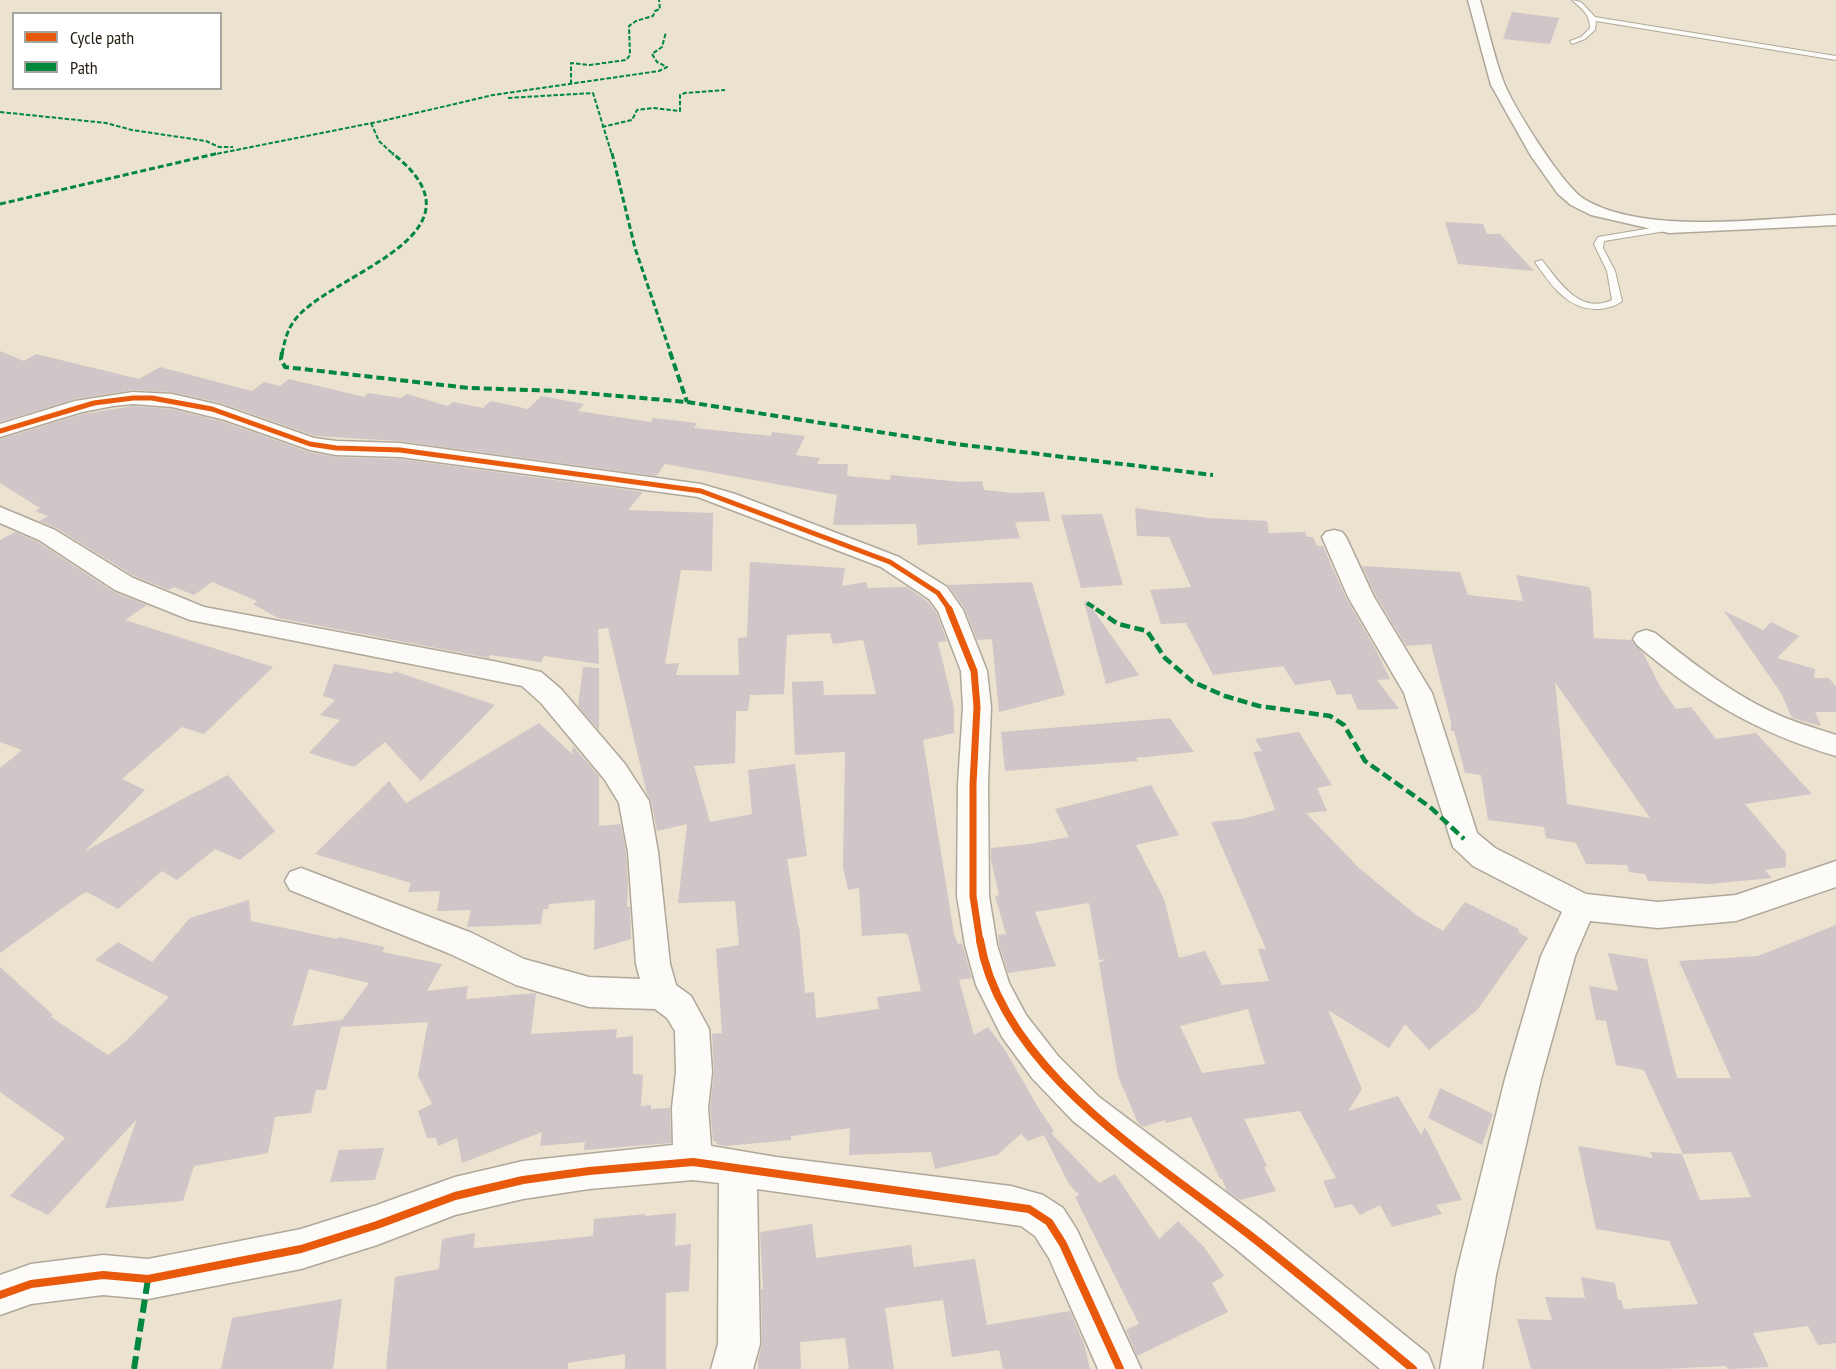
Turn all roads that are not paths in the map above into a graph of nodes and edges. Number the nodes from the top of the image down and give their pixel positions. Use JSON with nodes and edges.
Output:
{"nodes":[{"id":1,"x":1470,"y":0,"type":"edge"},
{"id":2,"x":1575,"y":0,"type":"edge"},
{"id":3,"x":1593,"y":19,"type":"junction"},
{"id":4,"x":1572,"y":42,"type":"dead end"},
{"id":5,"x":1836,"y":58,"type":"edge"},
{"id":6,"x":1836,"y":220,"type":"edge"},
{"id":7,"x":1669,"y":228,"type":"junction"},
{"id":8,"x":1539,"y":262,"type":"dead end"},
{"id":9,"x":0,"y":431,"type":"edge"},
{"id":10,"x":1,"y":516,"type":"edge"},
{"id":11,"x":1334,"y":537,"type":"dead end"},
{"id":12,"x":1646,"y":639,"type":"dead end"},
{"id":13,"x":1836,"y":746,"type":"edge"},
{"id":14,"x":1836,"y":874,"type":"edge"},
{"id":15,"x":302,"y":882,"type":"dead end"},
{"id":16,"x":1581,"y":907,"type":"junction"},
{"id":17,"x":661,"y":994,"type":"junction"},
{"id":18,"x":693,"y":1162,"type":"junction"},
{"id":19,"x":738,"y":1167,"type":"junction"},
{"id":20,"x":0,"y":1295,"type":"edge"},
{"id":21,"x":732,"y":1369,"type":"edge"},
{"id":22,"x":1120,"y":1369,"type":"edge"},
{"id":23,"x":1413,"y":1369,"type":"edge"},
{"id":24,"x":1461,"y":1369,"type":"edge"}],
"edges":[{"from":1,"to":7,"type":"street"},
{"from":2,"to":3,"type":"lane"},
{"from":3,"to":4,"type":"lane"},
{"from":3,"to":5,"type":"lane"},
{"from":6,"to":7,"type":"street"},
{"from":7,"to":8,"type":"lane"},
{"from":9,"to":23,"type":"street"},
{"from":10,"to":17,"type":"street"},
{"from":11,"to":16,"type":"street"},
{"from":12,"to":13,"type":"street"},
{"from":14,"to":16,"type":"street"},
{"from":15,"to":17,"type":"street"},
{"from":16,"to":24,"type":"street"},
{"from":17,"to":18,"type":"street"},
{"from":18,"to":19,"type":"street"},
{"from":18,"to":20,"type":"street"},
{"from":19,"to":21,"type":"street"},
{"from":19,"to":22,"type":"street"}]}
